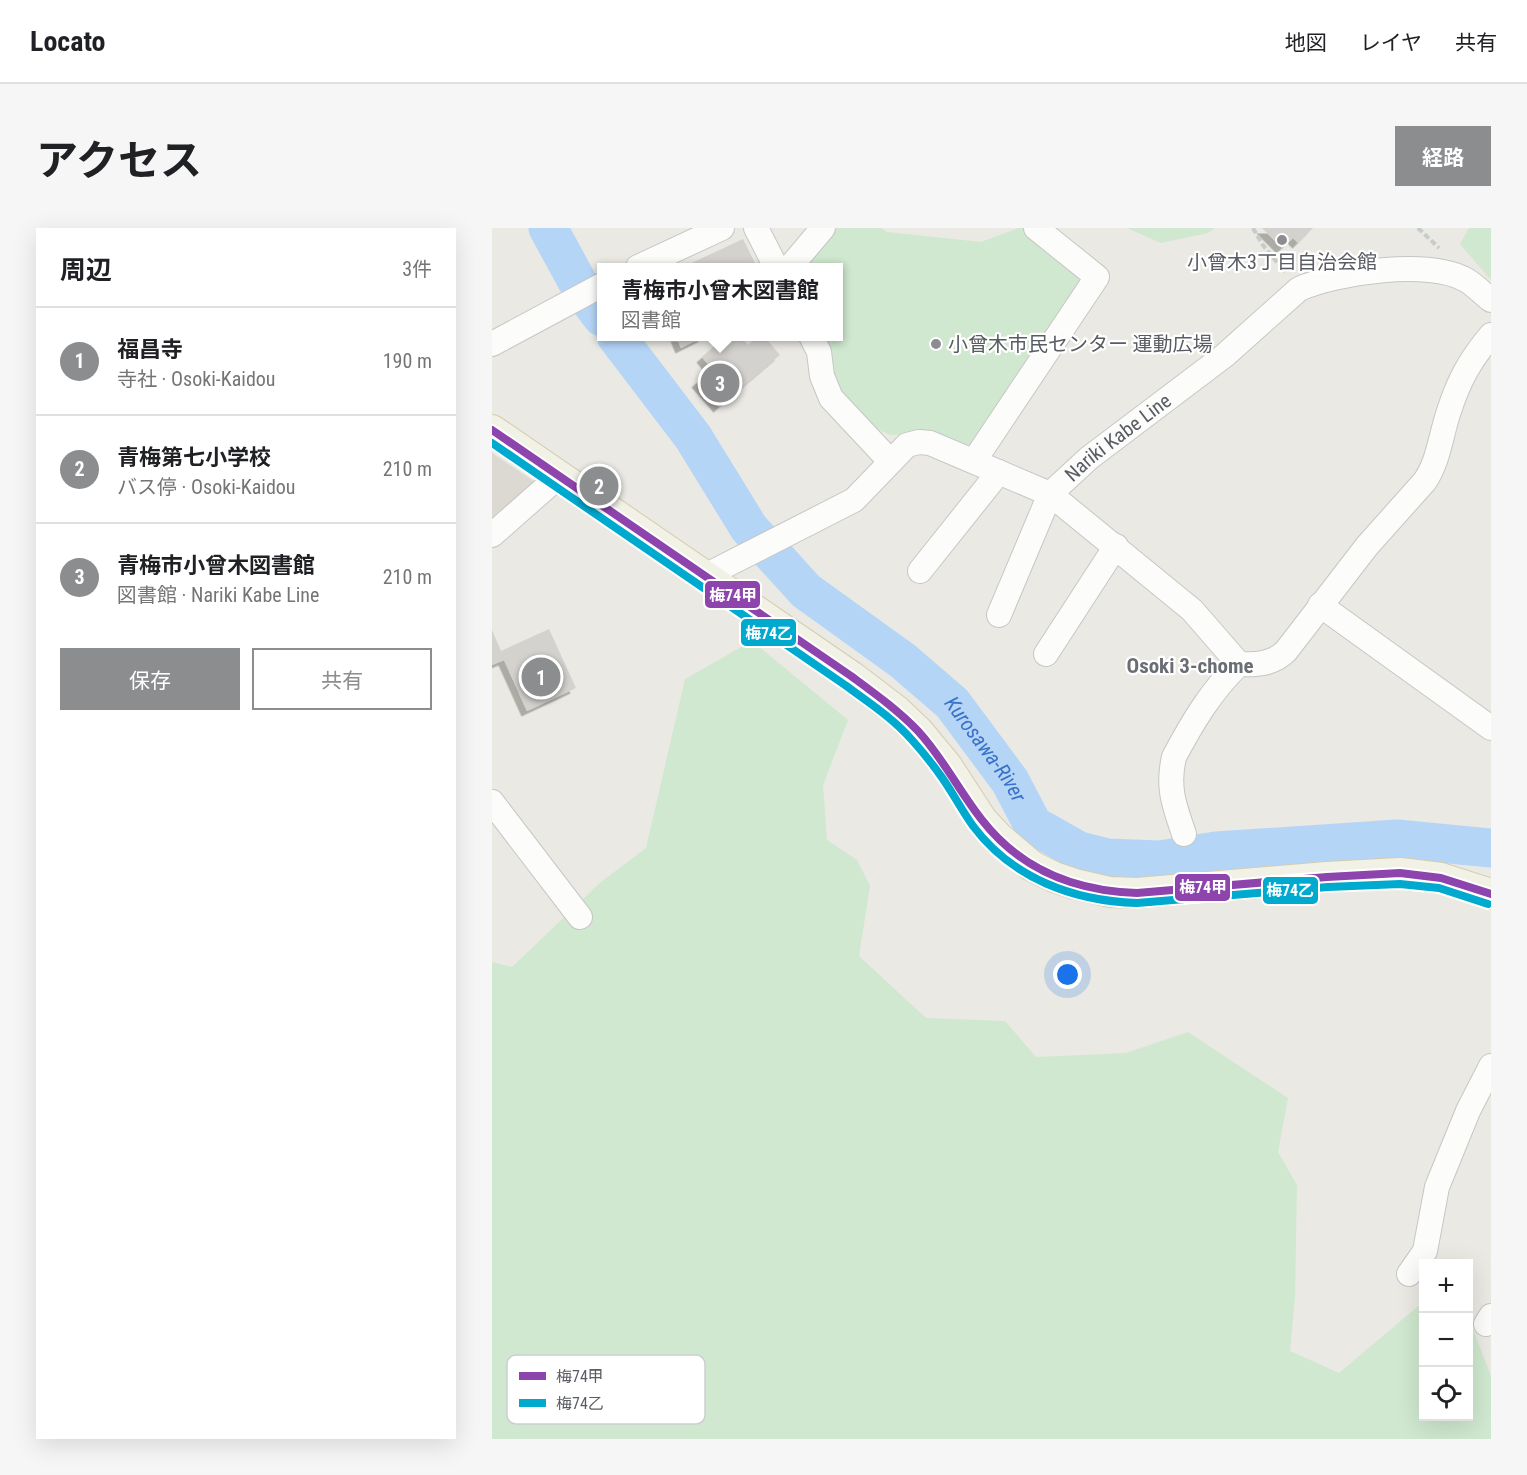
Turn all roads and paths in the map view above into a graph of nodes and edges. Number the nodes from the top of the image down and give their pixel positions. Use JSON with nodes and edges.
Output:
{"nodes":[{"id":1,"x":722,"y":228,"type":"edge"},
{"id":2,"x":756,"y":228,"type":"edge"},
{"id":3,"x":823,"y":228,"type":"edge"},
{"id":4,"x":1036,"y":228,"type":"edge"},
{"id":5,"x":1253,"y":228,"type":"edge"},
{"id":6,"x":647,"y":263,"type":"edge"},
{"id":7,"x":774,"y":263,"type":"edge"},
{"id":8,"x":793,"y":263,"type":"edge"},
{"id":9,"x":597,"y":287,"type":"edge"},
{"id":10,"x":1299,"y":289,"type":"junction"},
{"id":11,"x":1491,"y":300,"type":"edge"},
{"id":12,"x":1491,"y":335,"type":"edge"},
{"id":13,"x":814,"y":341,"type":"edge"},
{"id":14,"x":492,"y":344,"type":"edge"},
{"id":15,"x":492,"y":430,"type":"edge"},
{"id":16,"x":890,"y":461,"type":"junction"},
{"id":17,"x":974,"y":462,"type":"junction"},
{"id":18,"x":999,"y":472,"type":"junction"},
{"id":19,"x":559,"y":476,"type":"junction"},
{"id":20,"x":1050,"y":494,"type":"junction"},
{"id":21,"x":492,"y":534,"type":"edge"},
{"id":22,"x":1116,"y":546,"type":"junction"},
{"id":23,"x":920,"y":571,"type":"dead end"},
{"id":24,"x":705,"y":576,"type":"junction"},
{"id":25,"x":1320,"y":605,"type":"junction"},
{"id":26,"x":999,"y":615,"type":"dead end"},
{"id":27,"x":1046,"y":654,"type":"dead end"},
{"id":28,"x":1239,"y":664,"type":"junction"},
{"id":29,"x":1491,"y":728,"type":"edge"},
{"id":30,"x":492,"y":802,"type":"edge"},
{"id":31,"x":1184,"y":834,"type":"dead end"},
{"id":32,"x":1491,"y":894,"type":"edge"},
{"id":33,"x":580,"y":917,"type":"dead end"},
{"id":34,"x":1491,"y":1066,"type":"edge"},
{"id":35,"x":1409,"y":1274,"type":"dead end"}],
"edges":[{"from":1,"to":6,"type":"street"},
{"from":2,"to":7,"type":"street"},
{"from":3,"to":8,"type":"street"},
{"from":4,"to":17,"type":"street"},
{"from":5,"to":10,"type":"path"},
{"from":9,"to":14,"type":"street"},
{"from":10,"to":11,"type":"street","name":"Nariki Kabe Line"},
{"from":10,"to":20,"type":"street","name":"Nariki Kabe Line"},
{"from":12,"to":25,"type":"street"},
{"from":13,"to":16,"type":"street"},
{"from":15,"to":19,"type":"main road"},
{"from":16,"to":17,"type":"street","name":"Nariki Kabe Line"},
{"from":16,"to":24,"type":"street","name":"Nariki Kabe Line"},
{"from":17,"to":18,"type":"street","name":"Nariki Kabe Line"},
{"from":18,"to":20,"type":"street","name":"Nariki Kabe Line"},
{"from":18,"to":23,"type":"street"},
{"from":19,"to":21,"type":"street"},
{"from":19,"to":24,"type":"main road"},
{"from":20,"to":22,"type":"street"},
{"from":20,"to":26,"type":"street"},
{"from":22,"to":27,"type":"street"},
{"from":22,"to":28,"type":"street"},
{"from":24,"to":32,"type":"main road"},
{"from":25,"to":28,"type":"street"},
{"from":25,"to":29,"type":"street"},
{"from":28,"to":31,"type":"street"},
{"from":30,"to":33,"type":"street"},
{"from":34,"to":35,"type":"street"}]}
